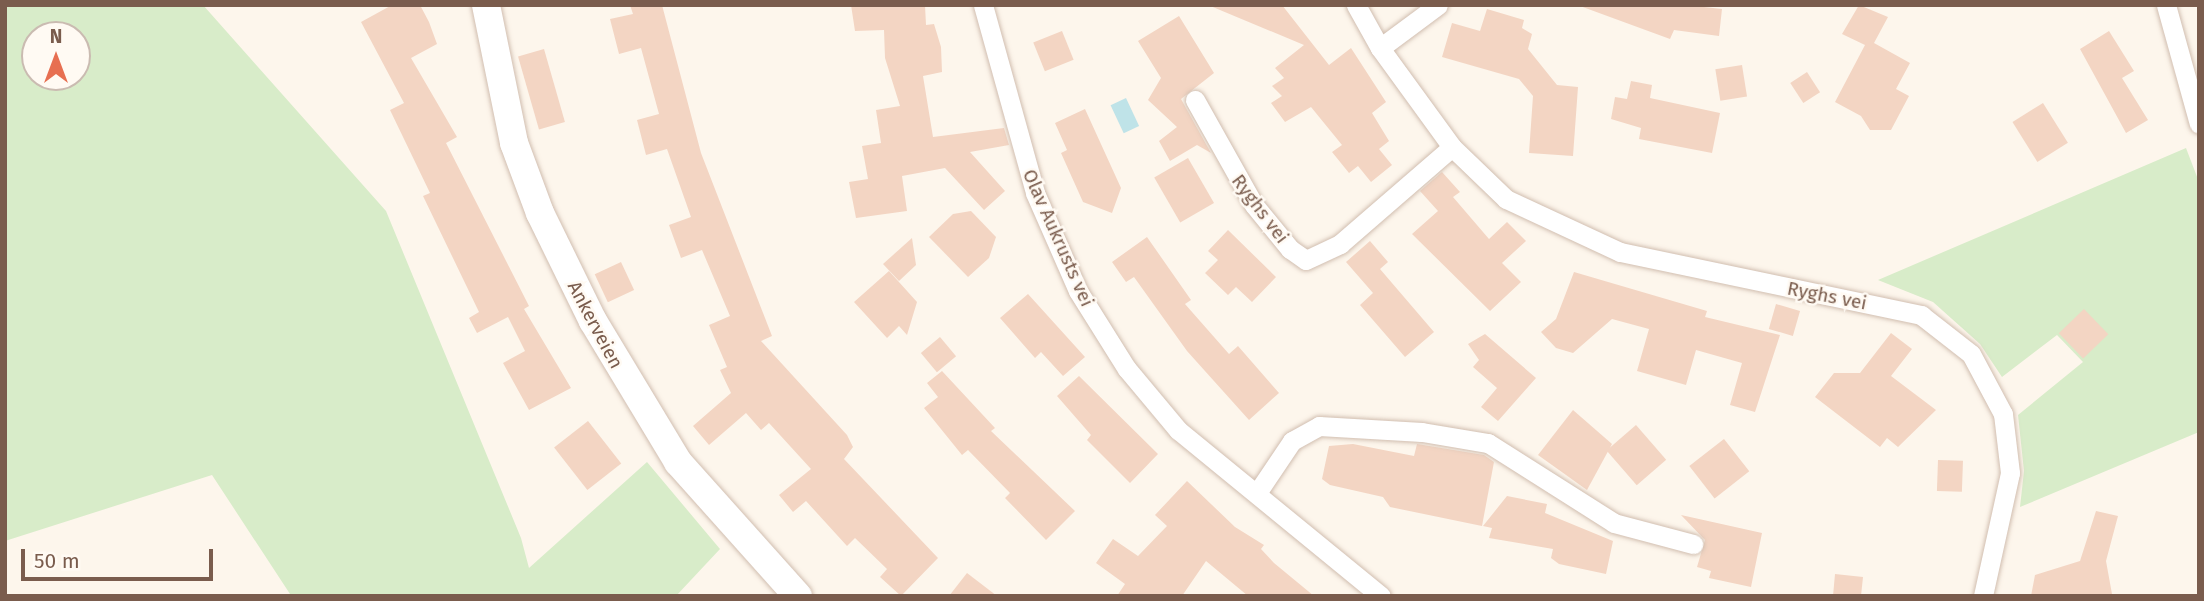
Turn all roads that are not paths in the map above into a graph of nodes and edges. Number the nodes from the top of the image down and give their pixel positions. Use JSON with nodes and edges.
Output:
{"nodes":[{"id":1,"x":486,"y":5,"type":"edge"},
{"id":2,"x":983,"y":5,"type":"edge"},
{"id":3,"x":1356,"y":5,"type":"edge"},
{"id":4,"x":1438,"y":5,"type":"edge"},
{"id":5,"x":2166,"y":5,"type":"edge"},
{"id":6,"x":1380,"y":48,"type":"junction"},
{"id":7,"x":1195,"y":100,"type":"dead end"},
{"id":8,"x":2199,"y":124,"type":"edge"},
{"id":9,"x":1452,"y":147,"type":"junction"},
{"id":10,"x":1257,"y":494,"type":"junction"},
{"id":11,"x":1693,"y":544,"type":"dead end"},
{"id":12,"x":798,"y":596,"type":"edge"},
{"id":13,"x":1381,"y":596,"type":"edge"},
{"id":14,"x":1983,"y":596,"type":"edge"}],
"edges":[{"from":1,"to":12,"type":"main road","name":"Ankerveien"},
{"from":2,"to":10,"type":"street","name":"Olav Aukrusts vei"},
{"from":3,"to":6,"type":"street","name":"Ryghs vei"},
{"from":4,"to":6,"type":"street"},
{"from":5,"to":8,"type":"street"},
{"from":6,"to":9,"type":"street","name":"Ryghs vei"},
{"from":7,"to":9,"type":"street","name":"Ryghs vei"},
{"from":9,"to":14,"type":"street","name":"Ryghs vei"},
{"from":10,"to":11,"type":"street"},
{"from":10,"to":13,"type":"street","name":"Olav Aukrusts vei"}]}
